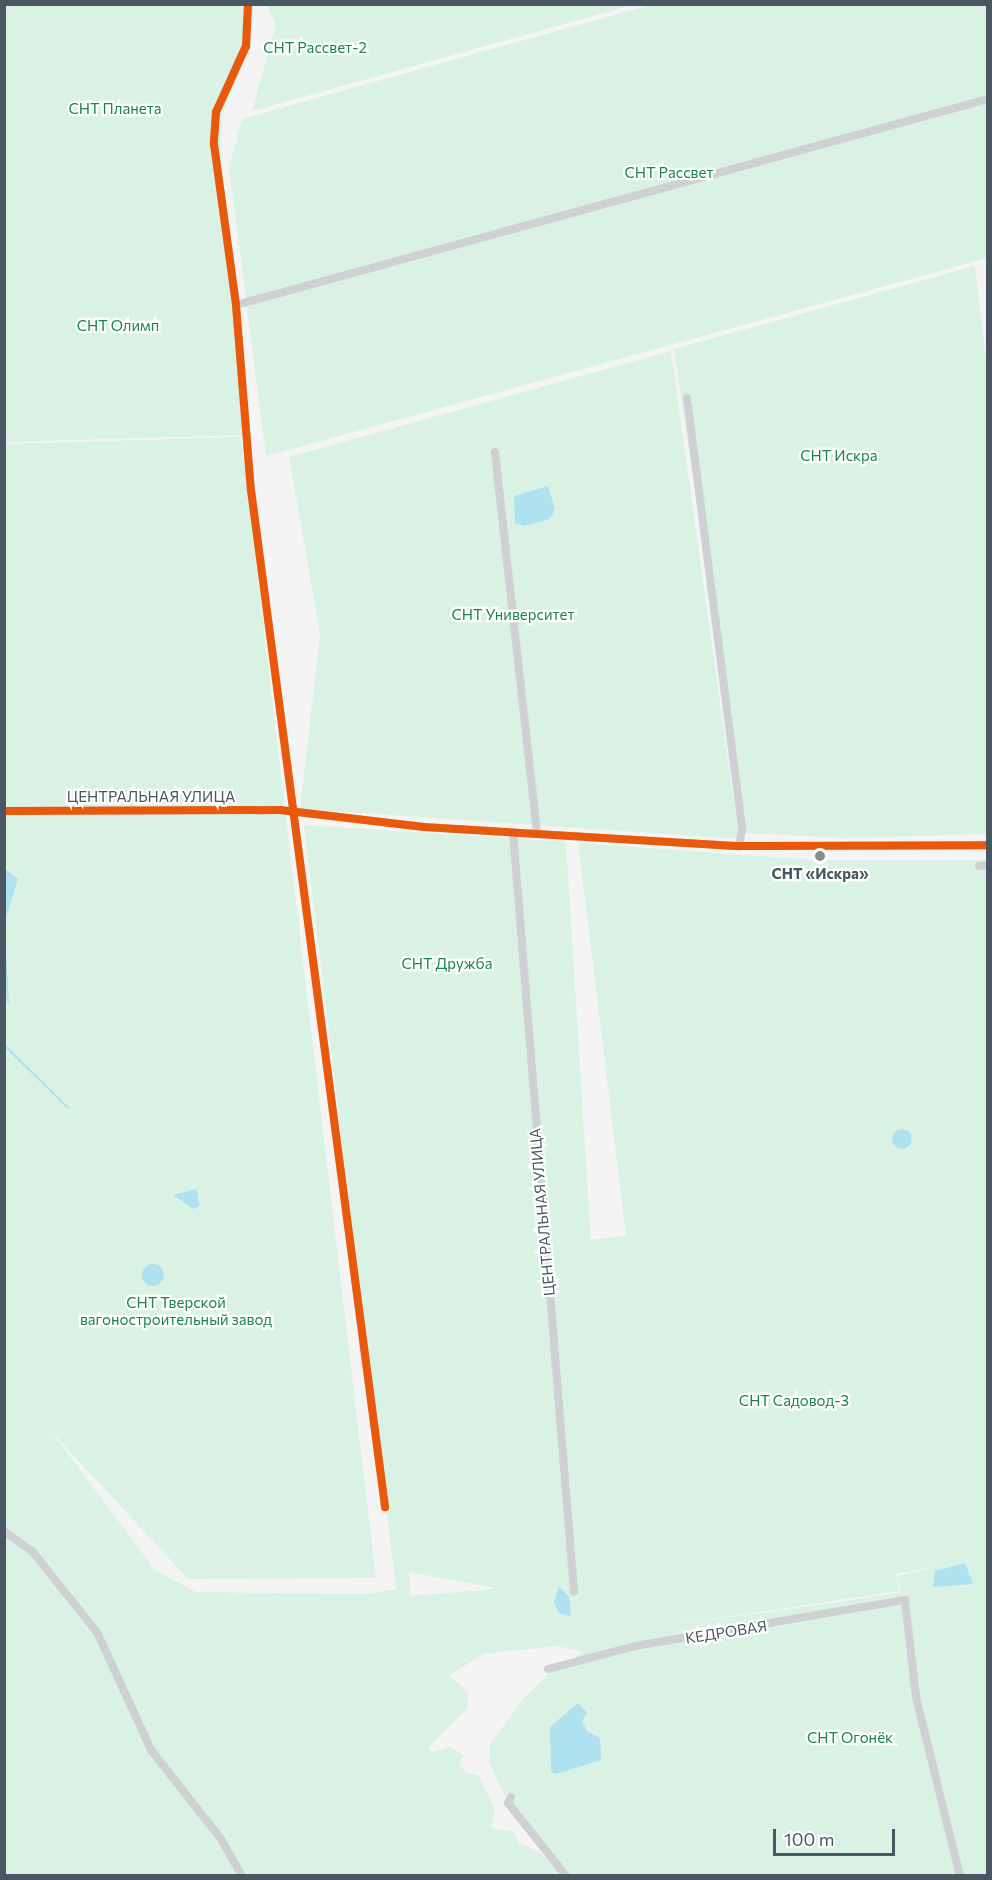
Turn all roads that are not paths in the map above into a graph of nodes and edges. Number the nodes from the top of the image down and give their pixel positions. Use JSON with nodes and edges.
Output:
{"nodes":[{"id":1,"x":248,"y":4,"type":"edge"},
{"id":2,"x":987,"y":99,"type":"edge"},
{"id":3,"x":236,"y":305,"type":"junction"},
{"id":4,"x":687,"y":398,"type":"dead end"},
{"id":5,"x":495,"y":452,"type":"dead end"},
{"id":6,"x":4,"y":811,"type":"edge"},
{"id":7,"x":297,"y":816,"type":"junction"},
{"id":8,"x":513,"y":832,"type":"junction"},
{"id":9,"x":537,"y":834,"type":"junction"},
{"id":10,"x":987,"y":845,"type":"edge"},
{"id":11,"x":739,"y":846,"type":"junction"},
{"id":12,"x":385,"y":1507,"type":"dead end"},
{"id":13,"x":4,"y":1531,"type":"edge"},
{"id":14,"x":574,"y":1592,"type":"dead end"},
{"id":15,"x":548,"y":1669,"type":"dead end"},
{"id":16,"x":512,"y":1797,"type":"dead end"},
{"id":17,"x":242,"y":1875,"type":"edge"},
{"id":18,"x":566,"y":1875,"type":"edge"},
{"id":19,"x":960,"y":1875,"type":"edge"}],
"edges":[{"from":1,"to":3,"type":"street"},
{"from":2,"to":3,"type":"street"},
{"from":3,"to":7,"type":"street"},
{"from":4,"to":11,"type":"street"},
{"from":5,"to":9,"type":"street"},
{"from":6,"to":7,"type":"street","name":"ЦЕНТРАЛЬНАЯ УЛИЦА"},
{"from":7,"to":8,"type":"street","name":"ЦЕНТРАЛЬНАЯ УЛИЦА"},
{"from":7,"to":12,"type":"street"},
{"from":8,"to":9,"type":"street","name":"ЦЕНТРАЛЬНАЯ УЛИЦА"},
{"from":8,"to":14,"type":"street","name":"ЦЕНТРАЛЬНАЯ УЛИЦА"},
{"from":9,"to":11,"type":"street","name":"ЦЕНТРАЛЬНАЯ УЛИЦА"},
{"from":10,"to":11,"type":"street","name":"ЦЕНТРАЛЬНАЯ УЛИЦА"},
{"from":13,"to":17,"type":"street"},
{"from":15,"to":19,"type":"street","name":"КЕДРОВАЯ"},
{"from":16,"to":18,"type":"street"}]}
